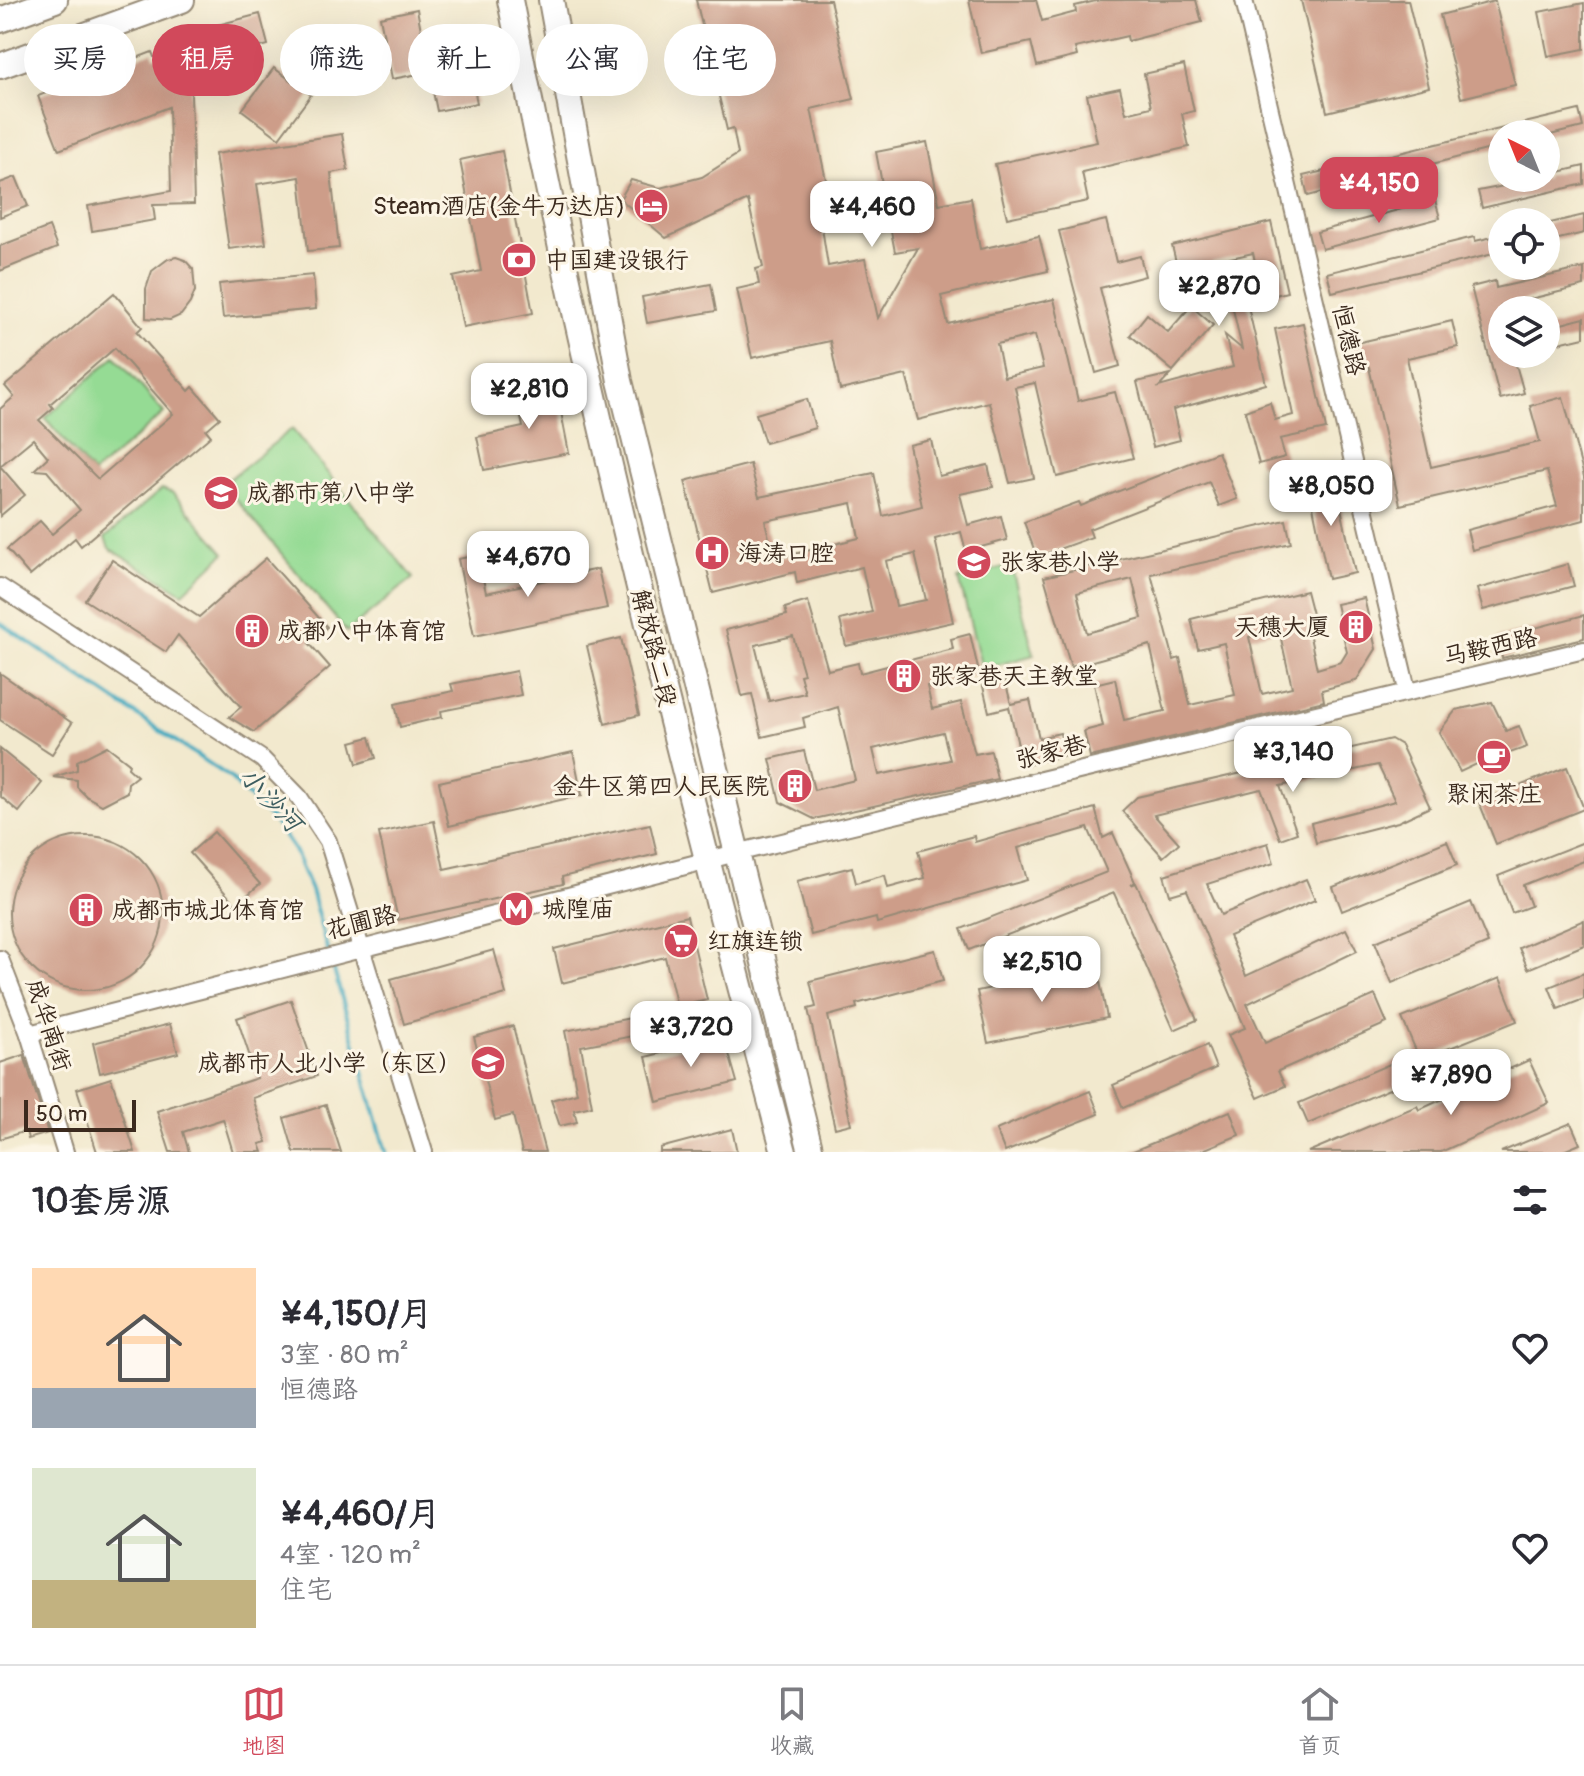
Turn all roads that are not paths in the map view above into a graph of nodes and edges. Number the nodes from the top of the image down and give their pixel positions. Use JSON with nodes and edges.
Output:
{"nodes":[{"id":1,"x":55,"y":0,"type":"edge"},
{"id":2,"x":182,"y":0,"type":"edge"},
{"id":3,"x":510,"y":0,"type":"edge"},
{"id":4,"x":551,"y":0,"type":"edge"},
{"id":5,"x":1244,"y":0,"type":"edge"},
{"id":6,"x":0,"y":20,"type":"edge"},
{"id":7,"x":0,"y":66,"type":"edge"},
{"id":8,"x":0,"y":587,"type":"edge"},
{"id":9,"x":1584,"y":650,"type":"edge"},
{"id":10,"x":1407,"y":690,"type":"junction"},
{"id":11,"x":736,"y":853,"type":"junction"},
{"id":12,"x":706,"y":862,"type":"junction"},
{"id":13,"x":354,"y":949,"type":"junction"},
{"id":14,"x":0,"y":959,"type":"edge"},
{"id":15,"x":29,"y":1034,"type":"junction"},
{"id":16,"x":65,"y":1152,"type":"edge"},
{"id":17,"x":424,"y":1152,"type":"edge"},
{"id":18,"x":784,"y":1152,"type":"edge"},
{"id":19,"x":811,"y":1152,"type":"edge"}],
"edges":[{"from":1,"to":6,"type":"main road"},
{"from":2,"to":7,"type":"main road"},
{"from":3,"to":12,"type":"main road","name":"解放路二段"},
{"from":4,"to":11,"type":"main road","name":"解放路二段"},
{"from":5,"to":10,"type":"street","name":"恒德路"},
{"from":8,"to":13,"type":"street"},
{"from":9,"to":10,"type":"street","name":"马鞍西路"},
{"from":10,"to":11,"type":"street","name":"张家巷"},
{"from":11,"to":12,"type":"street","name":"张家巷"},
{"from":11,"to":19,"type":"main road","name":"解放路二段"},
{"from":12,"to":13,"type":"street","name":"花圃路"},
{"from":12,"to":18,"type":"main road","name":"解放路二段"},
{"from":13,"to":15,"type":"street","name":"花圃路"},
{"from":13,"to":17,"type":"street"},
{"from":14,"to":15,"type":"street","name":"成华南街"},
{"from":15,"to":16,"type":"street","name":"成华南街"}]}
